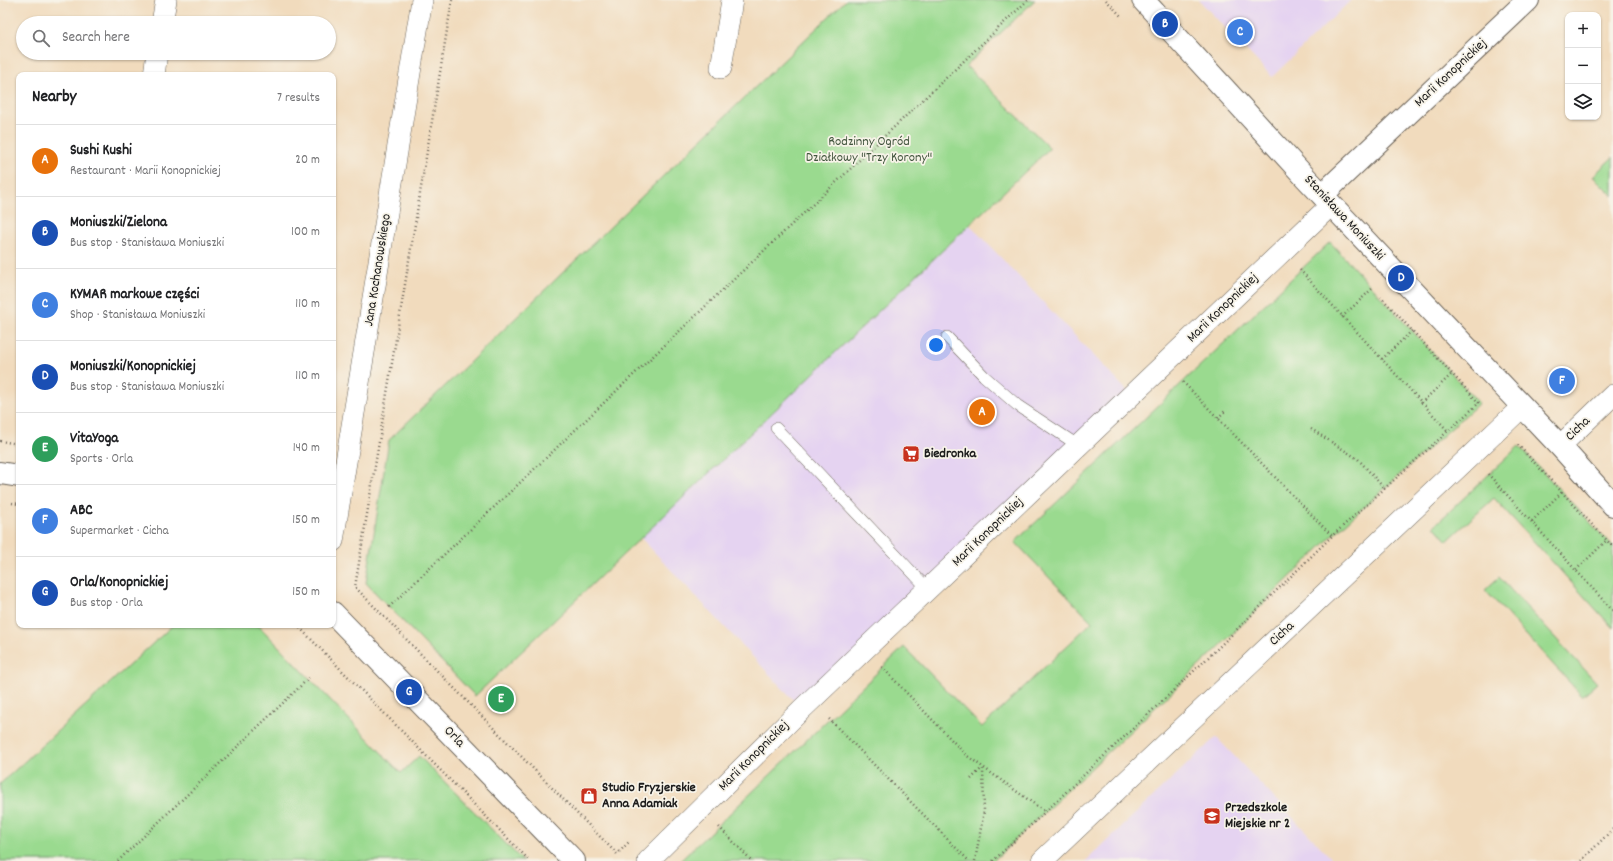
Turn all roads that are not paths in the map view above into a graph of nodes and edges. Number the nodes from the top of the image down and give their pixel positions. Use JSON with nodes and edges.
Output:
{"nodes":[{"id":1,"x":166,"y":0,"type":"edge"},
{"id":2,"x":422,"y":0,"type":"edge"},
{"id":3,"x":732,"y":0,"type":"edge"},
{"id":4,"x":1143,"y":0,"type":"edge"},
{"id":5,"x":1528,"y":0,"type":"edge"},
{"id":6,"x":163,"y":16,"type":"edge"},
{"id":7,"x":157,"y":60,"type":"edge"},
{"id":8,"x":721,"y":68,"type":"dead end"},
{"id":9,"x":155,"y":72,"type":"edge"},
{"id":10,"x":1327,"y":200,"type":"junction"},
{"id":11,"x":947,"y":337,"type":"dead end"},
{"id":12,"x":1613,"y":395,"type":"edge"},
{"id":13,"x":1522,"y":407,"type":"junction"},
{"id":14,"x":776,"y":428,"type":"dead end"},
{"id":15,"x":1079,"y":446,"type":"junction"},
{"id":16,"x":1560,"y":446,"type":"junction"},
{"id":17,"x":0,"y":473,"type":"edge"},
{"id":18,"x":16,"y":476,"type":"edge"},
{"id":19,"x":1613,"y":505,"type":"edge"},
{"id":20,"x":336,"y":523,"type":"edge"},
{"id":21,"x":928,"y":589,"type":"junction"},
{"id":22,"x":336,"y":616,"type":"edge"},
{"id":23,"x":574,"y":861,"type":"edge"},
{"id":24,"x":648,"y":861,"type":"edge"},
{"id":25,"x":1042,"y":861,"type":"edge"}],
"edges":[{"from":1,"to":6,"type":"street"},
{"from":2,"to":20,"type":"street","name":"Jana Kochanowskiego"},
{"from":3,"to":8,"type":"street"},
{"from":4,"to":10,"type":"street","name":"Stanisława Moniuszki"},
{"from":5,"to":10,"type":"street","name":"Marii Konopnickiej"},
{"from":7,"to":9,"type":"street"},
{"from":10,"to":13,"type":"street","name":"Stanisława Moniuszki"},
{"from":10,"to":15,"type":"street","name":"Marii Konopnickiej"},
{"from":11,"to":15,"type":"lane"},
{"from":12,"to":16,"type":"street","name":"Cicha"},
{"from":13,"to":16,"type":"street","name":"Stanisława Moniuszki"},
{"from":13,"to":25,"type":"street","name":"Cicha"},
{"from":14,"to":21,"type":"lane"},
{"from":15,"to":21,"type":"street","name":"Marii Konopnickiej"},
{"from":16,"to":19,"type":"street","name":"Stanisława Moniuszki"},
{"from":17,"to":18,"type":"street"},
{"from":21,"to":24,"type":"street","name":"Marii Konopnickiej"},
{"from":22,"to":23,"type":"street","name":"Orla"}]}
